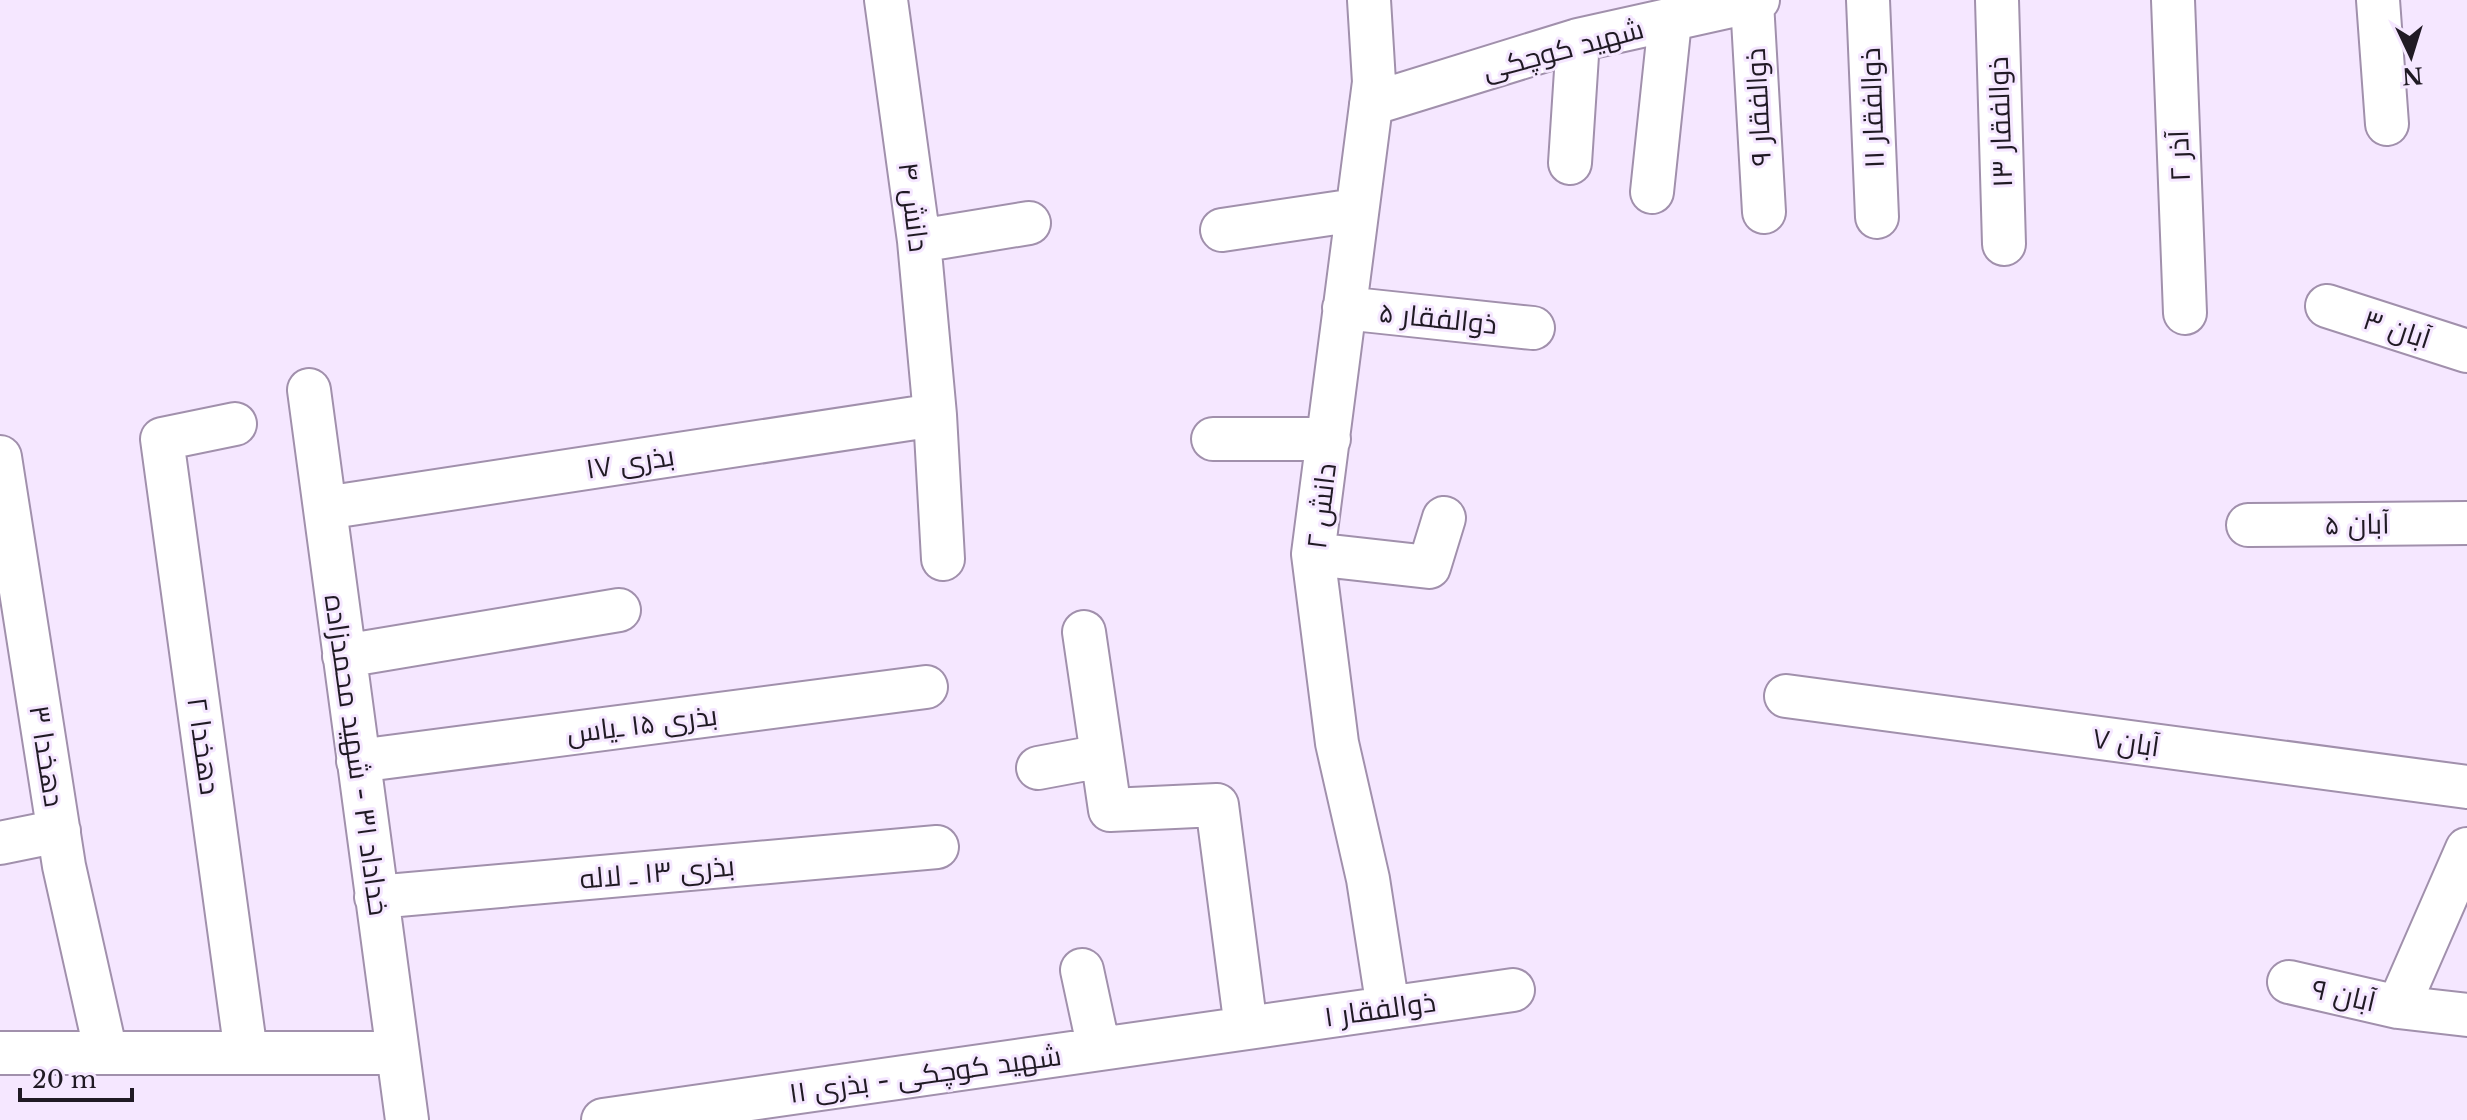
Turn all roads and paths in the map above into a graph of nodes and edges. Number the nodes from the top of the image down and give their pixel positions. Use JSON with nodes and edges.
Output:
{"nodes":[{"id":1,"x":886,"y":0,"type":"edge"},
{"id":2,"x":1369,"y":0,"type":"edge"},
{"id":3,"x":1868,"y":0,"type":"edge"},
{"id":4,"x":1997,"y":0,"type":"edge"},
{"id":5,"x":2173,"y":0,"type":"edge"},
{"id":6,"x":2378,"y":0,"type":"edge"},
{"id":7,"x":1755,"y":1,"type":"edge"},
{"id":8,"x":1670,"y":21,"type":"junction"},
{"id":9,"x":1578,"y":40,"type":"junction"},
{"id":10,"x":1371,"y":104,"type":"junction"},
{"id":11,"x":2387,"y":124,"type":"dead end"},
{"id":12,"x":1570,"y":163,"type":"dead end"},
{"id":13,"x":1652,"y":192,"type":"dead end"},
{"id":14,"x":1356,"y":210,"type":"junction"},
{"id":15,"x":1764,"y":212,"type":"dead end"},
{"id":16,"x":1877,"y":217,"type":"dead end"},
{"id":17,"x":1029,"y":223,"type":"dead end"},
{"id":18,"x":1222,"y":230,"type":"dead end"},
{"id":19,"x":919,"y":241,"type":"junction"},
{"id":20,"x":2004,"y":244,"type":"dead end"},
{"id":21,"x":2327,"y":306,"type":"dead end"},
{"id":22,"x":1344,"y":308,"type":"junction"},
{"id":23,"x":2185,"y":313,"type":"dead end"},
{"id":24,"x":1533,"y":328,"type":"dead end"},
{"id":25,"x":2467,"y":351,"type":"edge"},
{"id":26,"x":309,"y":390,"type":"dead end"},
{"id":27,"x":935,"y":415,"type":"junction"},
{"id":28,"x":235,"y":424,"type":"dead end"},
{"id":29,"x":1213,"y":439,"type":"dead end"},
{"id":30,"x":1329,"y":439,"type":"junction"},
{"id":31,"x":0,"y":457,"type":"edge"},
{"id":32,"x":325,"y":508,"type":"junction"},
{"id":33,"x":1444,"y":518,"type":"dead end"},
{"id":34,"x":2467,"y":523,"type":"edge"},
{"id":35,"x":2248,"y":525,"type":"dead end"},
{"id":36,"x":1313,"y":554,"type":"junction"},
{"id":37,"x":943,"y":559,"type":"dead end"},
{"id":38,"x":619,"y":610,"type":"dead end"},
{"id":39,"x":12,"y":614,"type":"edge"},
{"id":40,"x":1084,"y":632,"type":"dead end"},
{"id":41,"x":344,"y":656,"type":"junction"},
{"id":42,"x":926,"y":687,"type":"dead end"},
{"id":43,"x":1786,"y":696,"type":"dead end"},
{"id":44,"x":1102,"y":756,"type":"junction"},
{"id":45,"x":358,"y":761,"type":"junction"},
{"id":46,"x":1038,"y":768,"type":"dead end"},
{"id":47,"x":2467,"y":787,"type":"edge"},
{"id":48,"x":59,"y":831,"type":"junction"},
{"id":49,"x":0,"y":843,"type":"edge"},
{"id":50,"x":937,"y":847,"type":"dead end"},
{"id":51,"x":2467,"y":849,"type":"edge"},
{"id":52,"x":376,"y":897,"type":"junction"},
{"id":53,"x":1082,"y":970,"type":"dead end"},
{"id":54,"x":2289,"y":982,"type":"dead end"},
{"id":55,"x":1513,"y":990,"type":"dead end"},
{"id":56,"x":2398,"y":1007,"type":"junction"},
{"id":57,"x":1388,"y":1008,"type":"junction"},
{"id":58,"x":2467,"y":1015,"type":"edge"},
{"id":59,"x":1246,"y":1028,"type":"junction"},
{"id":60,"x":1099,"y":1049,"type":"junction"},
{"id":61,"x":0,"y":1053,"type":"edge"},
{"id":62,"x":106,"y":1053,"type":"junction"},
{"id":63,"x":246,"y":1053,"type":"junction"},
{"id":64,"x":397,"y":1053,"type":"junction"},
{"id":65,"x":407,"y":1120,"type":"edge"},
{"id":66,"x":603,"y":1120,"type":"edge"}],
"edges":[{"from":1,"to":19,"type":"street","name":"دانش ۴"},
{"from":2,"to":10,"type":"street","name":"دانش ۲"},
{"from":3,"to":16,"type":"street","name":"ذوالفقار ۱۱"},
{"from":4,"to":20,"type":"street","name":"ذوالفقار ۱۳"},
{"from":5,"to":23,"type":"street","name":"آذر ۲"},
{"from":6,"to":11,"type":"street"},
{"from":7,"to":8,"type":"street","name":"شهید کوچکی"},
{"from":7,"to":15,"type":"street","name":"ذوالفقار ۹"},
{"from":8,"to":9,"type":"street","name":"شهید کوچکی"},
{"from":8,"to":13,"type":"street"},
{"from":9,"to":10,"type":"street","name":"شهید کوچکی"},
{"from":9,"to":12,"type":"street"},
{"from":10,"to":14,"type":"street","name":"دانش ۲"},
{"from":14,"to":18,"type":"street"},
{"from":14,"to":22,"type":"street","name":"دانش ۲"},
{"from":17,"to":19,"type":"street"},
{"from":19,"to":27,"type":"street","name":"دانش ۴"},
{"from":21,"to":25,"type":"street","name":"آبان ۳"},
{"from":22,"to":24,"type":"street","name":"ذوالفقار ۵"},
{"from":22,"to":30,"type":"street","name":"دانش ۲"},
{"from":26,"to":32,"type":"street","name":"خداداد ۳۱ - شهید محمدزاده"},
{"from":27,"to":32,"type":"street","name":"بذری ۱۷"},
{"from":27,"to":37,"type":"street","name":"دانش ۴"},
{"from":28,"to":63,"type":"street","name":"دهخدا ۲"},
{"from":29,"to":30,"type":"street"},
{"from":30,"to":36,"type":"street","name":"دانش ۲"},
{"from":31,"to":39,"type":"street","name":"دهخدا ۳"},
{"from":32,"to":41,"type":"street","name":"خداداد ۳۱ - شهید محمدزاده"},
{"from":33,"to":36,"type":"street"},
{"from":34,"to":35,"type":"street","name":"آبان ۵"},
{"from":36,"to":57,"type":"street","name":"دانش ۲"},
{"from":38,"to":41,"type":"street"},
{"from":39,"to":48,"type":"street","name":"دهخدا ۳"},
{"from":40,"to":44,"type":"street"},
{"from":41,"to":45,"type":"street","name":"خداداد ۳۱ - شهید محمدزاده"},
{"from":42,"to":45,"type":"street","name":"بذری ۱۵ ـ‌یاس"},
{"from":43,"to":47,"type":"street","name":"آبان ۷"},
{"from":44,"to":46,"type":"street"},
{"from":44,"to":59,"type":"street"},
{"from":45,"to":52,"type":"street","name":"خداداد ۳۱ - شهید محمدزاده"},
{"from":48,"to":49,"type":"street"},
{"from":48,"to":62,"type":"street","name":"دهخدا ۳"},
{"from":50,"to":52,"type":"street","name":"بذری ۱۳ ـ لاله"},
{"from":51,"to":56,"type":"street"},
{"from":52,"to":64,"type":"street","name":"خداداد ۳۱ - شهید محمدزاده"},
{"from":53,"to":60,"type":"street"},
{"from":54,"to":56,"type":"street","name":"آبان ۹"},
{"from":55,"to":57,"type":"street","name":"ذوالفقار ۱"},
{"from":56,"to":58,"type":"street","name":"آبان ۹"},
{"from":57,"to":59,"type":"street","name":"ذوالفقار ۱"},
{"from":59,"to":60,"type":"street","name":"شهید کوچکی - بذری ۱۱"},
{"from":60,"to":66,"type":"street","name":"شهید کوچکی - بذری ۱۱"},
{"from":61,"to":62,"type":"street"},
{"from":62,"to":63,"type":"street"},
{"from":63,"to":64,"type":"street"},
{"from":64,"to":65,"type":"street","name":"خداداد ۳۱ - شهید محمدزاده"}]}
